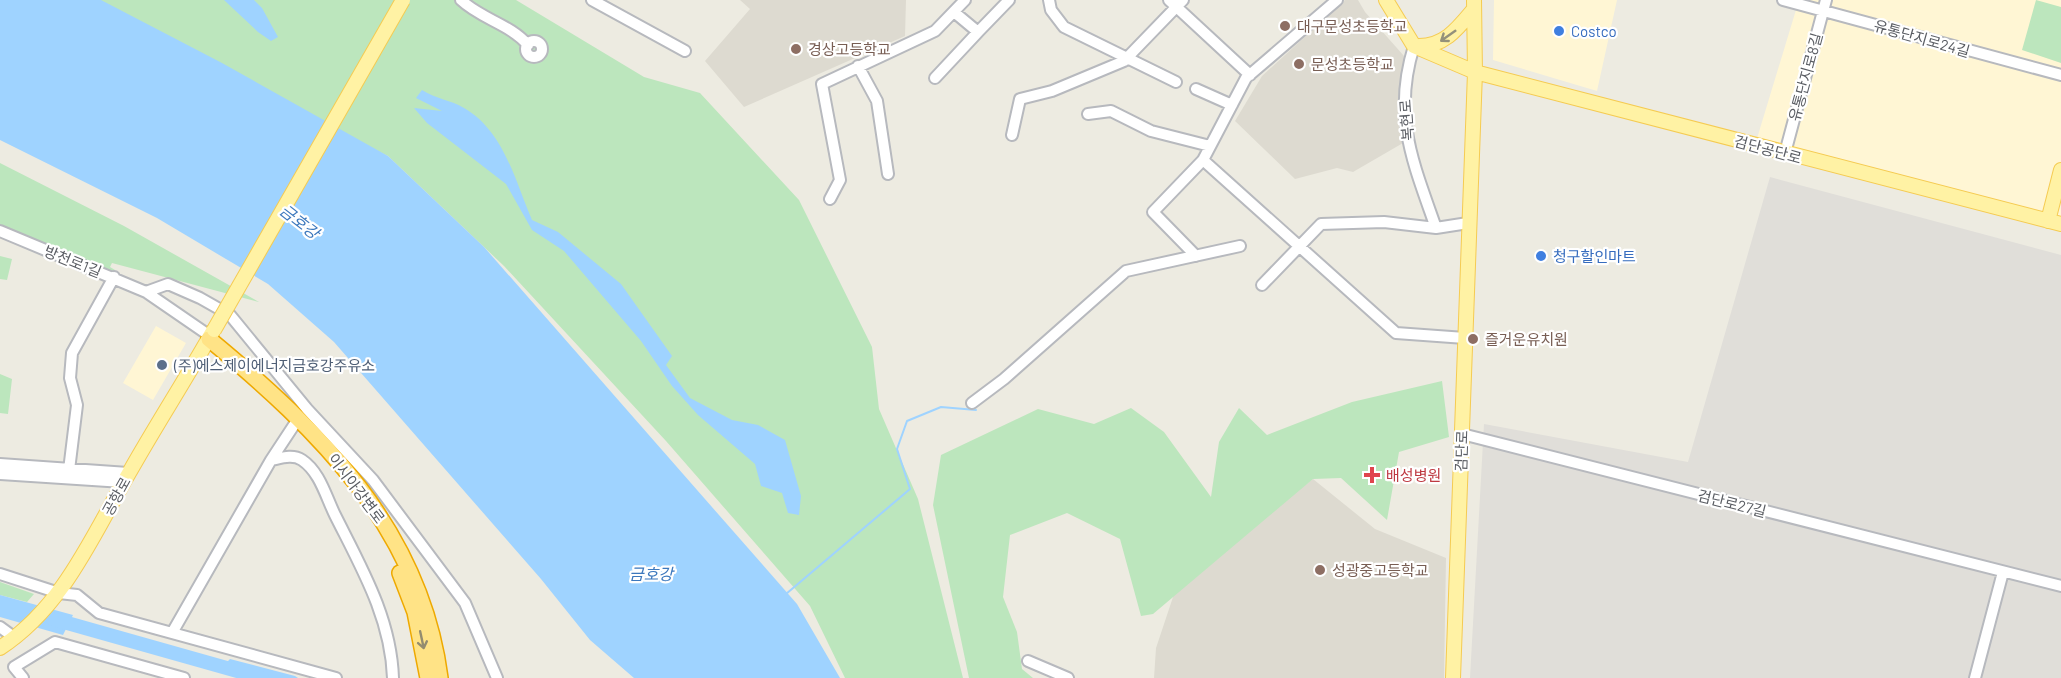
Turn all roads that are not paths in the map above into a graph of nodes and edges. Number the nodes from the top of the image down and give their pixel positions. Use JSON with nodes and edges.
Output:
{"nodes":[{"id":1,"x":403,"y":0,"type":"edge"},
{"id":2,"x":461,"y":0,"type":"edge"},
{"id":3,"x":592,"y":0,"type":"edge"},
{"id":4,"x":965,"y":0,"type":"edge"},
{"id":5,"x":1009,"y":0,"type":"edge"},
{"id":6,"x":1049,"y":0,"type":"edge"},
{"id":7,"x":1386,"y":0,"type":"edge"},
{"id":8,"x":1783,"y":0,"type":"edge"},
{"id":9,"x":1334,"y":1,"type":"edge"},
{"id":10,"x":1176,"y":2,"type":"edge"},
{"id":11,"x":1474,"y":5,"type":"edge"},
{"id":12,"x":1824,"y":5,"type":"edge"},
{"id":13,"x":954,"y":12,"type":"junction"},
{"id":14,"x":978,"y":32,"type":"junction"},
{"id":15,"x":528,"y":45,"type":"dead end"},
{"id":16,"x":1414,"y":46,"type":"junction"},
{"id":17,"x":685,"y":51,"type":"dead end"},
{"id":18,"x":1128,"y":57,"type":"junction"},
{"id":19,"x":858,"y":66,"type":"junction"},
{"id":20,"x":1475,"y":72,"type":"junction"},
{"id":21,"x":1250,"y":75,"type":"junction"},
{"id":22,"x":2061,"y":75,"type":"edge"},
{"id":23,"x":935,"y":78,"type":"dead end"},
{"id":24,"x":1176,"y":82,"type":"dead end"},
{"id":25,"x":1196,"y":89,"type":"dead end"},
{"id":26,"x":1232,"y":105,"type":"junction"},
{"id":27,"x":1088,"y":114,"type":"dead end"},
{"id":28,"x":1012,"y":135,"type":"dead end"},
{"id":29,"x":1210,"y":146,"type":"junction"},
{"id":30,"x":1785,"y":153,"type":"junction"},
{"id":31,"x":1203,"y":160,"type":"junction"},
{"id":32,"x":2061,"y":170,"type":"edge"},
{"id":33,"x":888,"y":174,"type":"dead end"},
{"id":34,"x":830,"y":199,"type":"dead end"},
{"id":35,"x":1468,"y":223,"type":"junction"},
{"id":36,"x":2054,"y":223,"type":"edge"},
{"id":37,"x":1436,"y":228,"type":"junction"},
{"id":38,"x":0,"y":231,"type":"edge"},
{"id":39,"x":1240,"y":246,"type":"dead end"},
{"id":40,"x":1300,"y":246,"type":"junction"},
{"id":41,"x":1196,"y":256,"type":"junction"},
{"id":42,"x":114,"y":277,"type":"junction"},
{"id":43,"x":1262,"y":285,"type":"dead end"},
{"id":44,"x":146,"y":292,"type":"junction"},
{"id":45,"x":209,"y":337,"type":"junction"},
{"id":46,"x":1465,"y":338,"type":"junction"},
{"id":47,"x":972,"y":403,"type":"dead end"},
{"id":48,"x":294,"y":424,"type":"junction"},
{"id":49,"x":1462,"y":434,"type":"junction"},
{"id":50,"x":271,"y":460,"type":"junction"},
{"id":51,"x":0,"y":464,"type":"edge"},
{"id":52,"x":69,"y":470,"type":"junction"},
{"id":53,"x":0,"y":474,"type":"edge"},
{"id":54,"x":126,"y":478,"type":"junction"},
{"id":55,"x":2003,"y":572,"type":"junction"},
{"id":56,"x":0,"y":574,"type":"edge"},
{"id":57,"x":2061,"y":586,"type":"edge"},
{"id":58,"x":59,"y":593,"type":"junction"},
{"id":59,"x":0,"y":627,"type":"edge"},
{"id":60,"x":172,"y":633,"type":"junction"},
{"id":61,"x":15,"y":638,"type":"junction"},
{"id":62,"x":0,"y":648,"type":"edge"},
{"id":63,"x":1028,"y":661,"type":"dead end"},
{"id":64,"x":23,"y":678,"type":"edge"},
{"id":65,"x":184,"y":678,"type":"edge"},
{"id":66,"x":336,"y":678,"type":"edge"},
{"id":67,"x":393,"y":678,"type":"edge"},
{"id":68,"x":428,"y":678,"type":"edge"},
{"id":69,"x":440,"y":678,"type":"edge"},
{"id":70,"x":497,"y":678,"type":"edge"},
{"id":71,"x":1068,"y":678,"type":"edge"},
{"id":72,"x":1453,"y":678,"type":"edge"},
{"id":73,"x":1975,"y":678,"type":"edge"}],
"edges":[{"from":1,"to":45,"type":"main road","name":"공항로","bridge":true},
{"from":2,"to":15,"type":"street"},
{"from":3,"to":17,"type":"street"},
{"from":4,"to":13,"type":"street"},
{"from":5,"to":14,"type":"street"},
{"from":6,"to":18,"type":"street"},
{"from":7,"to":16,"type":"main road"},
{"from":8,"to":12,"type":"street","name":"유통단지로24길"},
{"from":9,"to":21,"type":"street"},
{"from":10,"to":18,"type":"street"},
{"from":10,"to":21,"type":"street"},
{"from":11,"to":16,"type":"main road","one_way":true},
{"from":11,"to":20,"type":"main road","name":"검단로"},
{"from":12,"to":22,"type":"street","name":"유통단지로24길"},
{"from":12,"to":30,"type":"street","name":"유통단지로8길"},
{"from":13,"to":14,"type":"street"},
{"from":13,"to":19,"type":"street"},
{"from":14,"to":23,"type":"street"},
{"from":16,"to":20,"type":"main road"},
{"from":16,"to":37,"type":"street","name":"복현로"},
{"from":18,"to":24,"type":"street"},
{"from":18,"to":28,"type":"street"},
{"from":19,"to":33,"type":"street"},
{"from":19,"to":34,"type":"street"},
{"from":20,"to":30,"type":"main road","name":"검단공단로"},
{"from":20,"to":35,"type":"main road","name":"검단로"},
{"from":21,"to":26,"type":"street"},
{"from":25,"to":26,"type":"street"},
{"from":26,"to":29,"type":"street"},
{"from":27,"to":29,"type":"street"},
{"from":29,"to":31,"type":"street"},
{"from":30,"to":36,"type":"main road","name":"검단공단로"},
{"from":31,"to":40,"type":"street"},
{"from":31,"to":41,"type":"street"},
{"from":32,"to":36,"type":"main road"},
{"from":35,"to":37,"type":"street"},
{"from":35,"to":46,"type":"main road","name":"검단로"},
{"from":37,"to":40,"type":"street"},
{"from":38,"to":42,"type":"street","name":"방천로1길"},
{"from":39,"to":41,"type":"street"},
{"from":40,"to":43,"type":"street"},
{"from":40,"to":46,"type":"street"},
{"from":41,"to":47,"type":"street"},
{"from":42,"to":44,"type":"street","name":"방천로1길"},
{"from":42,"to":52,"type":"street"},
{"from":44,"to":45,"type":"street","name":"방천로1길"},
{"from":44,"to":70,"type":"street"},
{"from":45,"to":48,"type":"highway","name":"이시아강변로"},
{"from":45,"to":54,"type":"main road","name":"공항로"},
{"from":45,"to":69,"type":"highway","name":"이시아강변로"},
{"from":46,"to":49,"type":"main road","name":"검단로"},
{"from":48,"to":50,"type":"street"},
{"from":48,"to":68,"type":"highway","name":"이시아강변로","one_way":true},
{"from":49,"to":55,"type":"street","name":"검단로27길"},
{"from":49,"to":72,"type":"main road","name":"검단로"},
{"from":50,"to":60,"type":"street"},
{"from":50,"to":67,"type":"street"},
{"from":51,"to":52,"type":"street"},
{"from":52,"to":54,"type":"street"},
{"from":53,"to":54,"type":"street"},
{"from":54,"to":58,"type":"main road","name":"공항로"},
{"from":55,"to":57,"type":"street","name":"검단로27길"},
{"from":55,"to":73,"type":"street"},
{"from":56,"to":58,"type":"street"},
{"from":58,"to":60,"type":"street"},
{"from":58,"to":61,"type":"main road","name":"공항로"},
{"from":59,"to":61,"type":"street"},
{"from":60,"to":66,"type":"street"},
{"from":61,"to":62,"type":"main road","name":"공항로"},
{"from":63,"to":71,"type":"street"},
{"from":64,"to":65,"type":"street"}]}
